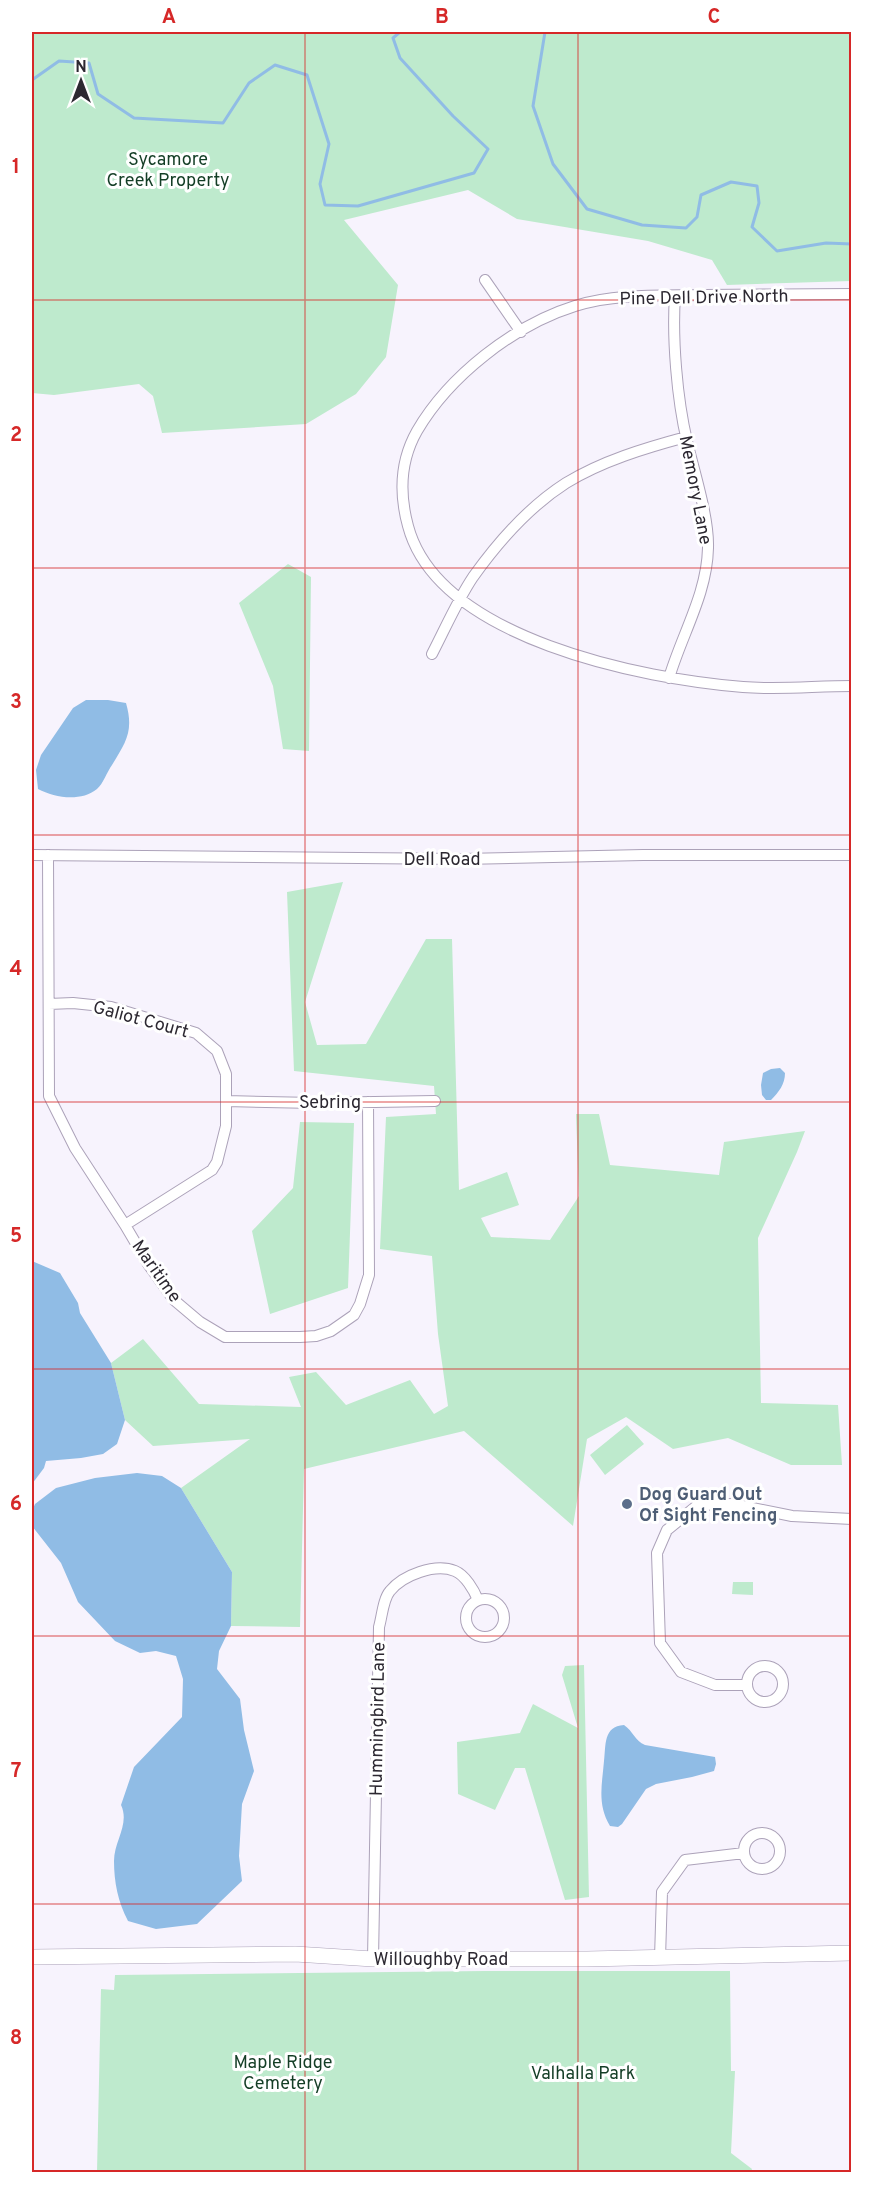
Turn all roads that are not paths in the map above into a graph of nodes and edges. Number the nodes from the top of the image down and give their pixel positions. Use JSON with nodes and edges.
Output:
{"nodes":[{"id":1,"x":485,"y":280,"type":"dead end"},
{"id":2,"x":852,"y":294,"type":"edge"},
{"id":3,"x":675,"y":296,"type":"junction"},
{"id":4,"x":521,"y":332,"type":"junction"},
{"id":5,"x":686,"y":437,"type":"junction"},
{"id":6,"x":460,"y":600,"type":"junction"},
{"id":7,"x":432,"y":654,"type":"dead end"},
{"id":8,"x":669,"y":678,"type":"junction"},
{"id":9,"x":852,"y":686,"type":"edge"},
{"id":10,"x":32,"y":855,"type":"edge"},
{"id":11,"x":48,"y":855,"type":"junction"},
{"id":12,"x":852,"y":855,"type":"edge"},
{"id":13,"x":49,"y":1004,"type":"junction"},
{"id":14,"x":226,"y":1101,"type":"junction"},
{"id":15,"x":435,"y":1101,"type":"dead end"},
{"id":16,"x":368,"y":1102,"type":"junction"},
{"id":17,"x":125,"y":1225,"type":"junction"},
{"id":18,"x":852,"y":1519,"type":"edge"},
{"id":19,"x":478,"y":1600,"type":"dead end"},
{"id":20,"x":747,"y":1685,"type":"dead end"},
{"id":21,"x":744,"y":1853,"type":"dead end"},
{"id":22,"x":852,"y":1953,"type":"edge"},
{"id":23,"x":32,"y":1957,"type":"edge"},
{"id":24,"x":660,"y":1958,"type":"junction"},
{"id":25,"x":373,"y":1959,"type":"junction"}],
"edges":[{"from":1,"to":4,"type":"street"},
{"from":2,"to":3,"type":"street","name":"Pine Dell Drive North"},
{"from":3,"to":4,"type":"street","name":"Pine Dell Drive North"},
{"from":3,"to":5,"type":"street","name":"Memory Lane"},
{"from":4,"to":6,"type":"street","name":"Pine Dell Drive North"},
{"from":5,"to":6,"type":"street"},
{"from":5,"to":8,"type":"street","name":"Memory Lane"},
{"from":6,"to":7,"type":"street"},
{"from":6,"to":8,"type":"street"},
{"from":8,"to":9,"type":"street"},
{"from":10,"to":11,"type":"street","name":"Dell Road"},
{"from":11,"to":12,"type":"street","name":"Dell Road"},
{"from":11,"to":13,"type":"street","name":"Maritime"},
{"from":13,"to":14,"type":"street","name":"Galiot Court"},
{"from":13,"to":17,"type":"street","name":"Maritime"},
{"from":14,"to":16,"type":"street","name":"Sebring"},
{"from":14,"to":17,"type":"street","name":"Galiot Court"},
{"from":15,"to":16,"type":"street","name":"Sebring"},
{"from":16,"to":17,"type":"street","name":"Maritime"},
{"from":18,"to":20,"type":"street"},
{"from":19,"to":25,"type":"street","name":"Hummingbird Lane"},
{"from":21,"to":24,"type":"street"},
{"from":22,"to":24,"type":"street","name":"Willoughby Road"},
{"from":23,"to":25,"type":"street","name":"Willoughby Road"},
{"from":24,"to":25,"type":"street","name":"Willoughby Road"}]}
